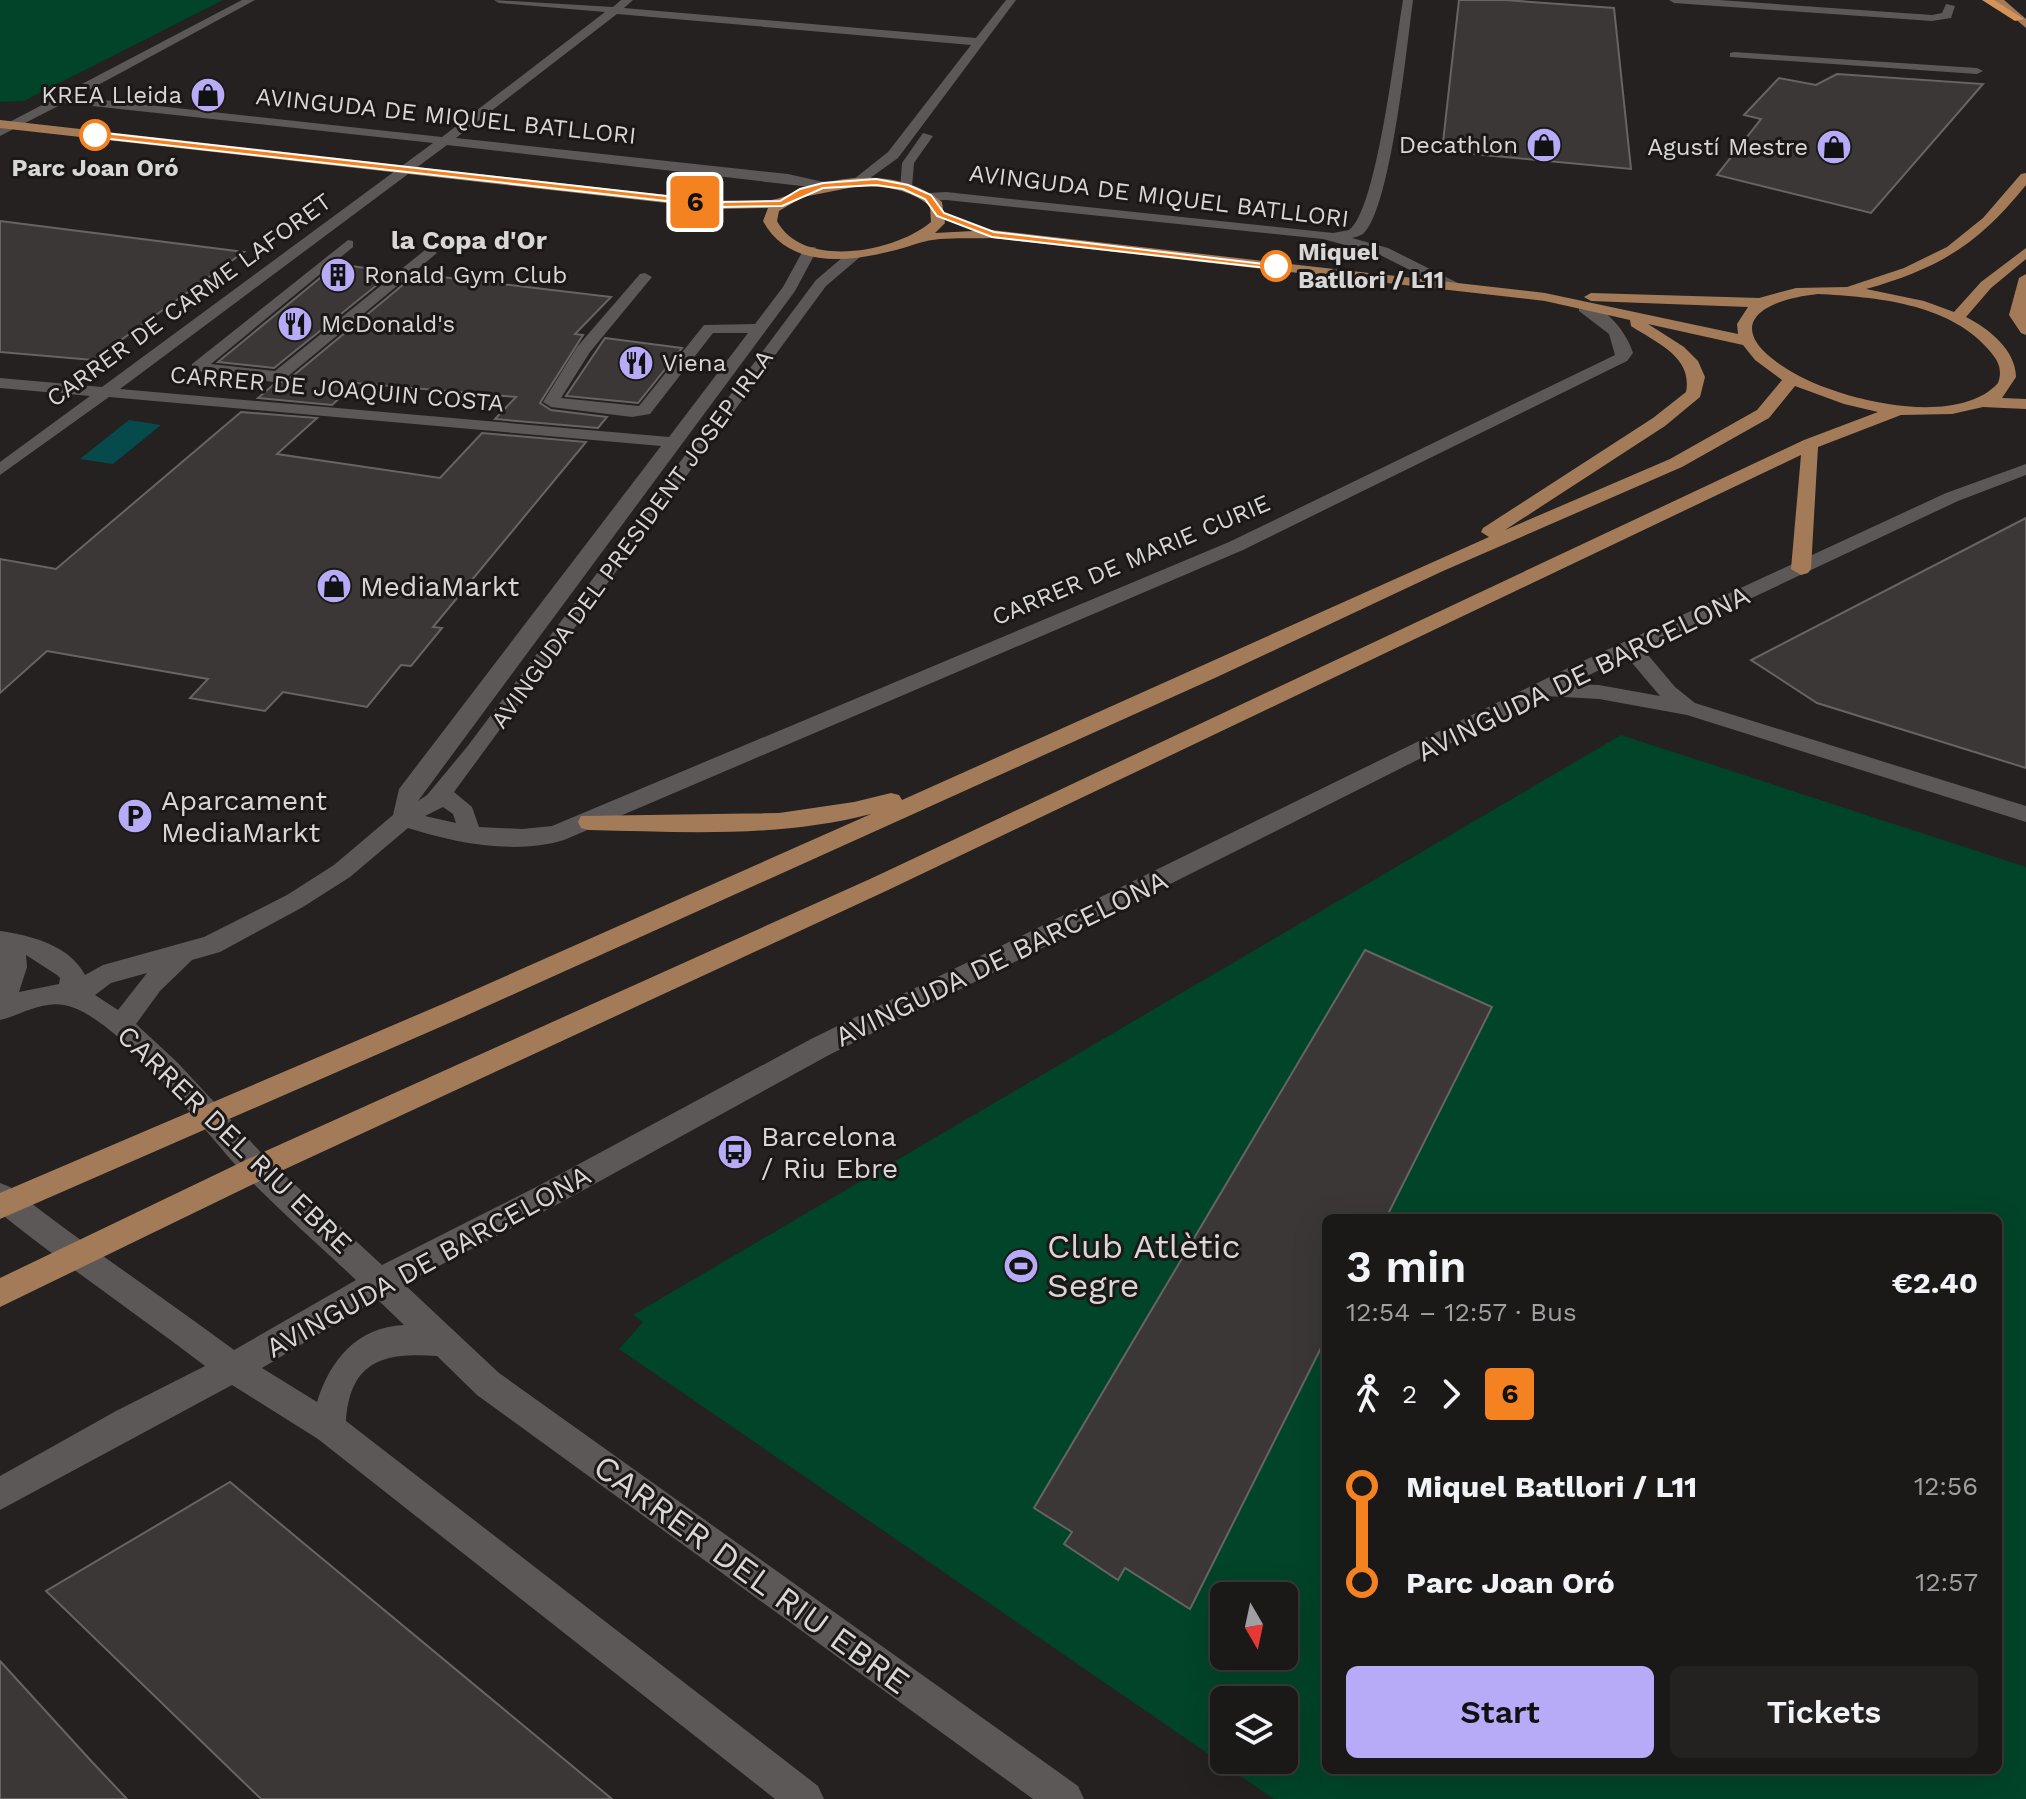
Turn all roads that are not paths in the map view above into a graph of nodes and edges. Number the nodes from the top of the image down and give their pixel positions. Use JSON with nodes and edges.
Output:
{"nodes":[{"id":1,"x":250,"y":0,"type":"edge"},
{"id":2,"x":499,"y":0,"type":"edge"},
{"id":3,"x":628,"y":0,"type":"edge"},
{"id":4,"x":1011,"y":0,"type":"edge"},
{"id":5,"x":1027,"y":0,"type":"edge"},
{"id":6,"x":1408,"y":0,"type":"edge"},
{"id":7,"x":1674,"y":0,"type":"edge"},
{"id":8,"x":1987,"y":0,"type":"edge"},
{"id":9,"x":1998,"y":0,"type":"edge"},
{"id":10,"x":1944,"y":4,"type":"edge"},
{"id":11,"x":615,"y":10,"type":"junction"},
{"id":12,"x":2022,"y":22,"type":"edge"},
{"id":13,"x":979,"y":42,"type":"junction"},
{"id":14,"x":995,"y":44,"type":"dead end"},
{"id":15,"x":1734,"y":55,"type":"dead end"},
{"id":16,"x":1977,"y":71,"type":"dead end"},
{"id":17,"x":63,"y":99,"type":"junction"},
{"id":18,"x":4,"y":127,"type":"edge"},
{"id":19,"x":934,"y":127,"type":"dead end"},
{"id":20,"x":444,"y":141,"type":"junction"},
{"id":21,"x":406,"y":169,"type":"junction"},
{"id":22,"x":2026,"y":177,"type":"edge"},
{"id":23,"x":859,"y":182,"type":"junction"},
{"id":24,"x":823,"y":186,"type":"junction"},
{"id":25,"x":905,"y":187,"type":"junction"},
{"id":26,"x":928,"y":197,"type":"junction"},
{"id":27,"x":782,"y":203,"type":"junction"},
{"id":28,"x":720,"y":205,"type":"junction"},
{"id":29,"x":1369,"y":214,"type":"junction"},
{"id":30,"x":772,"y":218,"type":"junction"},
{"id":31,"x":949,"y":218,"type":"junction"},
{"id":32,"x":992,"y":234,"type":"junction"},
{"id":33,"x":1335,"y":237,"type":"junction"},
{"id":34,"x":923,"y":238,"type":"junction"},
{"id":35,"x":348,"y":244,"type":"dead end"},
{"id":36,"x":810,"y":250,"type":"junction"},
{"id":37,"x":1383,"y":251,"type":"junction"},
{"id":38,"x":2026,"y":252,"type":"edge"},
{"id":39,"x":430,"y":253,"type":"dead end"},
{"id":40,"x":855,"y":254,"type":"junction"},
{"id":41,"x":645,"y":277,"type":"dead end"},
{"id":42,"x":2026,"y":278,"type":"edge"},
{"id":43,"x":1453,"y":286,"type":"junction"},
{"id":44,"x":1844,"y":290,"type":"junction"},
{"id":45,"x":1545,"y":297,"type":"junction"},
{"id":46,"x":1760,"y":303,"type":"junction"},
{"id":47,"x":1584,"y":308,"type":"junction"},
{"id":48,"x":1620,"y":314,"type":"junction"},
{"id":49,"x":1956,"y":319,"type":"junction"},
{"id":50,"x":756,"y":329,"type":"junction"},
{"id":51,"x":2026,"y":330,"type":"edge"},
{"id":52,"x":1747,"y":341,"type":"junction"},
{"id":53,"x":2006,"y":361,"type":"junction"},
{"id":54,"x":2026,"y":366,"type":"edge"},
{"id":55,"x":1792,"y":379,"type":"junction"},
{"id":56,"x":0,"y":383,"type":"edge"},
{"id":57,"x":103,"y":392,"type":"junction"},
{"id":58,"x":1983,"y":402,"type":"junction"},
{"id":59,"x":2026,"y":404,"type":"edge"},
{"id":60,"x":1901,"y":409,"type":"junction"},
{"id":61,"x":671,"y":442,"type":"junction"},
{"id":62,"x":1810,"y":444,"type":"junction"},
{"id":63,"x":2026,"y":469,"type":"edge"},
{"id":64,"x":0,"y":470,"type":"edge"},
{"id":65,"x":1436,"y":567,"type":"junction"},
{"id":66,"x":1801,"y":569,"type":"junction"},
{"id":67,"x":1631,"y":648,"type":"junction"},
{"id":68,"x":1543,"y":690,"type":"junction"},
{"id":69,"x":1689,"y":708,"type":"junction"},
{"id":70,"x":1007,"y":763,"type":"junction"},
{"id":71,"x":441,"y":794,"type":"junction"},
{"id":72,"x":2026,"y":814,"type":"edge"},
{"id":73,"x":404,"y":818,"type":"junction"},
{"id":74,"x":589,"y":822,"type":"junction"},
{"id":75,"x":468,"y":831,"type":"junction"},
{"id":76,"x":6,"y":941,"type":"edge"},
{"id":77,"x":184,"y":955,"type":"junction"},
{"id":78,"x":72,"y":996,"type":"junction"},
{"id":79,"x":0,"y":1010,"type":"edge"},
{"id":80,"x":122,"y":1024,"type":"junction"},
{"id":81,"x":208,"y":1117,"type":"junction"},
{"id":82,"x":258,"y":1168,"type":"junction"},
{"id":83,"x":3,"y":1201,"type":"edge"},
{"id":84,"x":77,"y":1257,"type":"junction"},
{"id":85,"x":381,"y":1281,"type":"junction"},
{"id":86,"x":0,"y":1293,"type":"edge"},
{"id":87,"x":445,"y":1341,"type":"junction"},
{"id":88,"x":233,"y":1368,"type":"junction"},
{"id":89,"x":329,"y":1428,"type":"junction"},
{"id":90,"x":0,"y":1494,"type":"edge"},
{"id":91,"x":805,"y":1799,"type":"edge"},
{"id":92,"x":1065,"y":1799,"type":"edge"}],
"edges":[{"from":1,"to":17,"type":"street"},
{"from":2,"to":11,"type":"street"},
{"from":3,"to":11,"type":"street","name":"CARRER DE CARME LAFORET"},
{"from":4,"to":13,"type":"street"},
{"from":5,"to":14,"type":"street"},
{"from":6,"to":29,"type":"street"},
{"from":7,"to":10,"type":"street"},
{"from":8,"to":12,"type":"highway"},
{"from":9,"to":12,"type":"main road"},
{"from":11,"to":13,"type":"street"},
{"from":11,"to":20,"type":"street","name":"CARRER DE CARME LAFORET"},
{"from":13,"to":23,"type":"street"},
{"from":15,"to":16,"type":"street"},
{"from":17,"to":18,"type":"street"},
{"from":17,"to":20,"type":"street","name":"AVINGUDA DE MIQUEL BATLLORI"},
{"from":18,"to":21,"type":"main road","name":"AVINGUDA DE MIQUEL BATLLORI"},
{"from":19,"to":25,"type":"street"},
{"from":20,"to":21,"type":"street","name":"CARRER DE CARME LAFORET"},
{"from":20,"to":24,"type":"street","name":"AVINGUDA DE MIQUEL BATLLORI"},
{"from":21,"to":28,"type":"main road","name":"AVINGUDA DE MIQUEL BATLLORI"},
{"from":21,"to":57,"type":"street","name":"CARRER DE CARME LAFORET"},
{"from":22,"to":44,"type":"main road"},
{"from":23,"to":24,"type":"main road"},
{"from":23,"to":25,"type":"main road"},
{"from":24,"to":27,"type":"main road"},
{"from":25,"to":26,"type":"main road"},
{"from":26,"to":31,"type":"main road"},
{"from":26,"to":33,"type":"street","name":"AVINGUDA DE MIQUEL BATLLORI"},
{"from":27,"to":28,"type":"main road","name":"AVINGUDA DE MIQUEL BATLLORI"},
{"from":27,"to":30,"type":"main road"},
{"from":28,"to":30,"type":"main road","name":"AVINGUDA DE MIQUEL BATLLORI"},
{"from":29,"to":33,"type":"street"},
{"from":29,"to":37,"type":"street"},
{"from":30,"to":36,"type":"main road"},
{"from":31,"to":32,"type":"main road","name":"AVINGUDA DE MIQUEL BATLLORI"},
{"from":31,"to":34,"type":"main road"},
{"from":32,"to":34,"type":"main road","name":"AVINGUDA DE MIQUEL BATLLORI"},
{"from":32,"to":43,"type":"main road","name":"AVINGUDA DE MIQUEL BATLLORI"},
{"from":33,"to":37,"type":"street","name":"AVINGUDA DE MIQUEL BATLLORI"},
{"from":34,"to":40,"type":"main road","name":"AVINGUDA DE MIQUEL BATLLORI"},
{"from":35,"to":39,"type":"street"},
{"from":36,"to":40,"type":"main road","name":"AVINGUDA DE MIQUEL BATLLORI"},
{"from":36,"to":50,"type":"street","name":"AVINGUDA DEL PRESIDENT JOSEP IRLA"},
{"from":37,"to":43,"type":"street","name":"AVINGUDA DE MIQUEL BATLLORI"},
{"from":38,"to":49,"type":"main road"},
{"from":40,"to":71,"type":"street","name":"AVINGUDA DEL PRESIDENT JOSEP IRLA"},
{"from":41,"to":50,"type":"street"},
{"from":42,"to":51,"type":"main road"},
{"from":43,"to":45,"type":"main road","name":"AVINGUDA DE MIQUEL BATLLORI"},
{"from":44,"to":46,"type":"main road","name":"AVINGUDA DE MIQUEL BATLLORI"},
{"from":44,"to":49,"type":"main road"},
{"from":45,"to":46,"type":"main road","name":"AVINGUDA DE MIQUEL BATLLORI"},
{"from":45,"to":47,"type":"main road","name":"AVINGUDA DE MIQUEL BATLLORI"},
{"from":46,"to":52,"type":"main road"},
{"from":47,"to":48,"type":"main road","name":"AVINGUDA DE MIQUEL BATLLORI"},
{"from":47,"to":74,"type":"street","name":"CARRER DE MARIE CURIE"},
{"from":48,"to":52,"type":"main road","name":"AVINGUDA DE MIQUEL BATLLORI"},
{"from":48,"to":65,"type":"main road"},
{"from":49,"to":53,"type":"main road"},
{"from":50,"to":61,"type":"street","name":"AVINGUDA DEL PRESIDENT JOSEP IRLA"},
{"from":52,"to":55,"type":"main road"},
{"from":53,"to":54,"type":"main road"},
{"from":53,"to":58,"type":"main road"},
{"from":55,"to":60,"type":"main road"},
{"from":55,"to":65,"type":"main road"},
{"from":56,"to":57,"type":"street","name":"CARRER DE JOAQUIN COSTA"},
{"from":57,"to":61,"type":"street","name":"CARRER DE JOAQUIN COSTA"},
{"from":57,"to":64,"type":"street","name":"CARRER DE CARME LAFORET"},
{"from":58,"to":59,"type":"main road"},
{"from":58,"to":60,"type":"main road"},
{"from":60,"to":62,"type":"main road"},
{"from":61,"to":73,"type":"street","name":"AVINGUDA DEL PRESIDENT JOSEP IRLA"},
{"from":62,"to":66,"type":"main road"},
{"from":62,"to":82,"type":"main road"},
{"from":63,"to":66,"type":"street","name":"AVINGUDA DE BARCELONA"},
{"from":65,"to":70,"type":"main road"},
{"from":66,"to":67,"type":"street","name":"AVINGUDA DE BARCELONA"},
{"from":67,"to":68,"type":"street","name":"AVINGUDA DE BARCELONA"},
{"from":67,"to":69,"type":"street"},
{"from":68,"to":69,"type":"street"},
{"from":68,"to":85,"type":"street","name":"AVINGUDA DE BARCELONA"},
{"from":69,"to":72,"type":"street"},
{"from":70,"to":74,"type":"main road"},
{"from":70,"to":81,"type":"main road"},
{"from":71,"to":73,"type":"street","name":"AVINGUDA DEL PRESIDENT JOSEP IRLA"},
{"from":71,"to":75,"type":"street"},
{"from":73,"to":75,"type":"street"},
{"from":73,"to":77,"type":"street","name":"AVINGUDA DEL PRESIDENT JOSEP IRLA"},
{"from":74,"to":75,"type":"street"},
{"from":76,"to":78,"type":"street"},
{"from":76,"to":79,"type":"street"},
{"from":77,"to":78,"type":"street","name":"AVINGUDA DEL PRESIDENT JOSEP IRLA"},
{"from":77,"to":80,"type":"street","name":"AVINGUDA DEL PRESIDENT JOSEP IRLA"},
{"from":78,"to":79,"type":"street"},
{"from":78,"to":80,"type":"street","name":"CARRER DEL RIU EBRE"},
{"from":80,"to":81,"type":"street","name":"CARRER DEL RIU EBRE"},
{"from":81,"to":82,"type":"street","name":"CARRER DEL RIU EBRE"},
{"from":81,"to":83,"type":"main road"},
{"from":82,"to":84,"type":"main road"},
{"from":82,"to":85,"type":"street","name":"CARRER DEL RIU EBRE"},
{"from":83,"to":84,"type":"street"},
{"from":84,"to":86,"type":"main road"},
{"from":84,"to":88,"type":"street"},
{"from":85,"to":87,"type":"street","name":"CARRER DEL RIU EBRE"},
{"from":85,"to":88,"type":"street","name":"AVINGUDA DE BARCELONA"},
{"from":87,"to":89,"type":"street"},
{"from":87,"to":92,"type":"street","name":"CARRER DEL RIU EBRE"},
{"from":88,"to":89,"type":"street"},
{"from":88,"to":90,"type":"street","name":"AVINGUDA DE BARCELONA"},
{"from":89,"to":91,"type":"street"}]}
